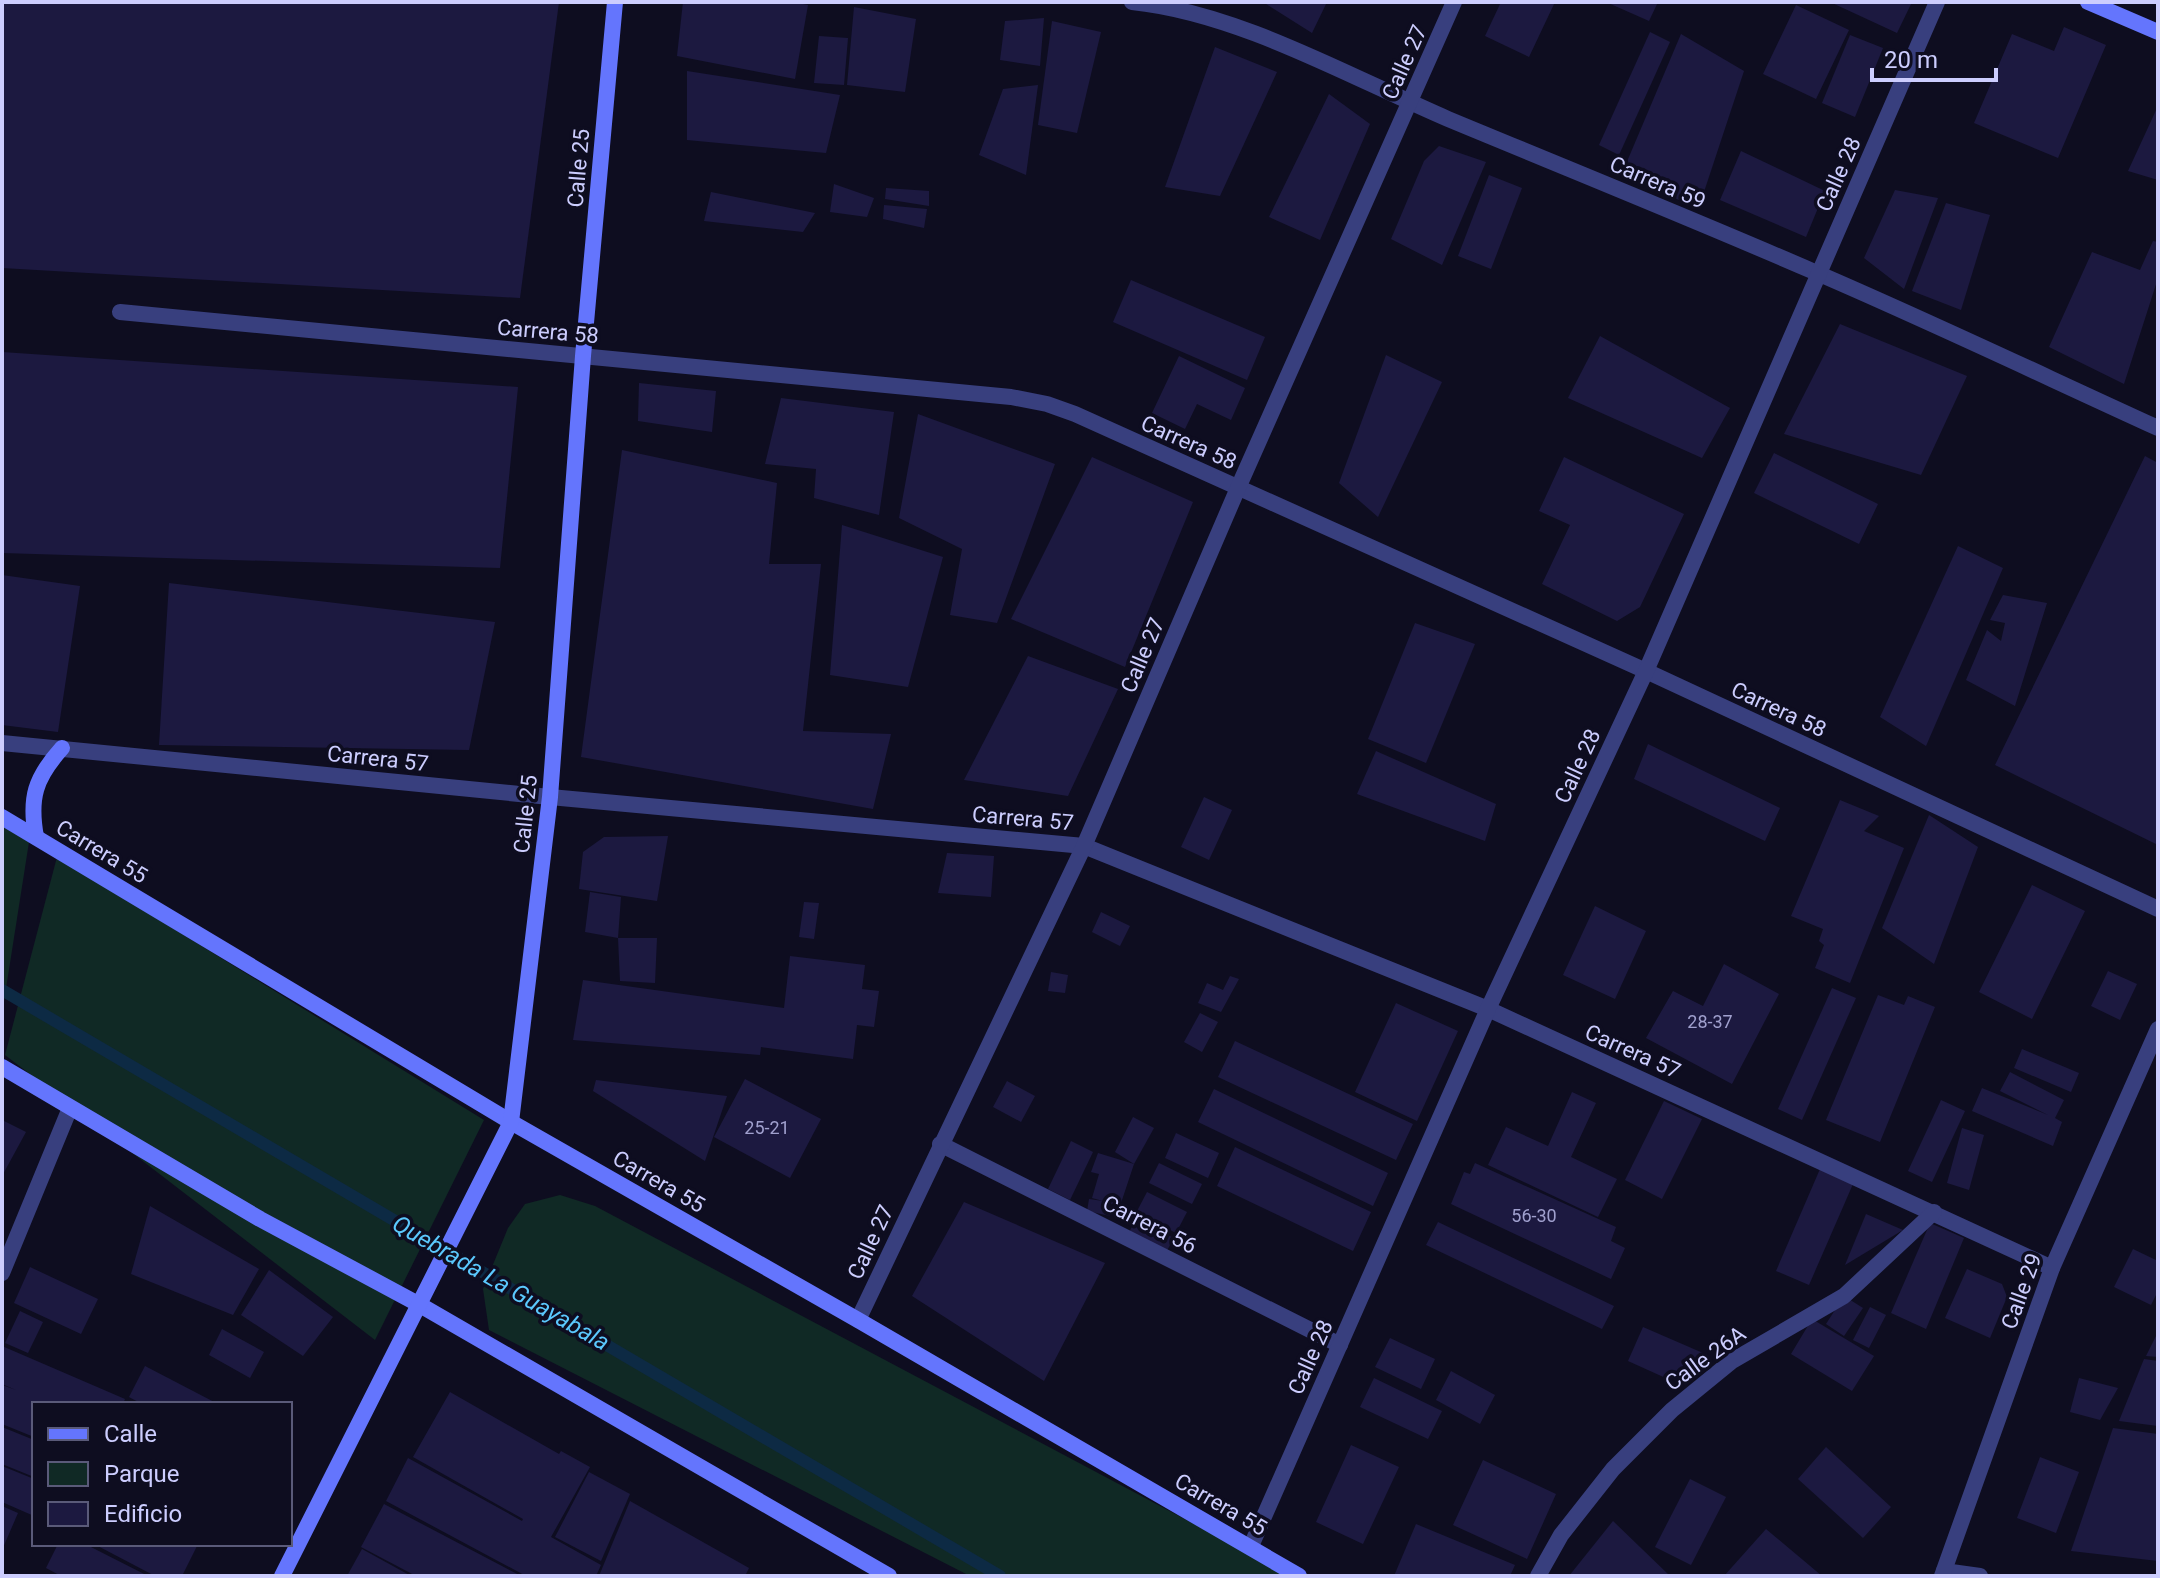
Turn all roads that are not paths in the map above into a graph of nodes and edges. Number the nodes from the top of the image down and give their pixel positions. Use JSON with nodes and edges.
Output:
{"nodes":[{"id":1,"x":615,"y":2,"type":"edge"},
{"id":2,"x":1132,"y":2,"type":"edge"},
{"id":3,"x":1454,"y":2,"type":"edge"},
{"id":4,"x":1937,"y":2,"type":"edge"},
{"id":5,"x":2088,"y":2,"type":"edge"},
{"id":6,"x":2158,"y":32,"type":"edge"},
{"id":7,"x":1411,"y":103,"type":"junction"},
{"id":8,"x":1818,"y":273,"type":"junction"},
{"id":9,"x":120,"y":312,"type":"dead end"},
{"id":10,"x":583,"y":356,"type":"junction"},
{"id":11,"x":2158,"y":428,"type":"edge"},
{"id":12,"x":1238,"y":488,"type":"junction"},
{"id":13,"x":1646,"y":671,"type":"junction"},
{"id":14,"x":2,"y":743,"type":"edge"},
{"id":15,"x":62,"y":748,"type":"junction"},
{"id":16,"x":550,"y":797,"type":"junction"},
{"id":17,"x":2,"y":817,"type":"edge"},
{"id":18,"x":36,"y":837,"type":"junction"},
{"id":19,"x":1084,"y":846,"type":"junction"},
{"id":20,"x":2158,"y":909,"type":"edge"},
{"id":21,"x":1488,"y":1009,"type":"junction"},
{"id":22,"x":2158,"y":1029,"type":"edge"},
{"id":23,"x":2,"y":1067,"type":"edge"},
{"id":24,"x":70,"y":1108,"type":"junction"},
{"id":25,"x":507,"y":1129,"type":"junction"},
{"id":26,"x":940,"y":1144,"type":"junction"},
{"id":27,"x":1934,"y":1212,"type":"junction"},
{"id":28,"x":2052,"y":1268,"type":"junction"},
{"id":29,"x":2,"y":1273,"type":"edge"},
{"id":30,"x":423,"y":1300,"type":"junction"},
{"id":31,"x":858,"y":1320,"type":"junction"},
{"id":32,"x":1340,"y":1345,"type":"junction"},
{"id":33,"x":1251,"y":1546,"type":"junction"},
{"id":34,"x":1943,"y":1574,"type":"edge"},
{"id":35,"x":282,"y":1576,"type":"edge"},
{"id":36,"x":889,"y":1576,"type":"edge"},
{"id":37,"x":1299,"y":1576,"type":"edge"},
{"id":38,"x":1538,"y":1576,"type":"edge"},
{"id":39,"x":1980,"y":1576,"type":"edge"}],
"edges":[{"from":1,"to":10,"type":"street","name":"Calle 25"},
{"from":2,"to":7,"type":"street","name":"Carrera 59"},
{"from":3,"to":7,"type":"street","name":"Calle 27"},
{"from":4,"to":8,"type":"street","name":"Calle 28"},
{"from":5,"to":6,"type":"street"},
{"from":7,"to":8,"type":"street","name":"Carrera 59"},
{"from":7,"to":12,"type":"street","name":"Calle 27"},
{"from":8,"to":11,"type":"street","name":"Carrera 59"},
{"from":8,"to":13,"type":"street","name":"Calle 28"},
{"from":9,"to":10,"type":"street","name":"Carrera 58"},
{"from":10,"to":12,"type":"street","name":"Carrera 58"},
{"from":10,"to":16,"type":"street","name":"Calle 25"},
{"from":12,"to":13,"type":"street","name":"Carrera 58"},
{"from":12,"to":19,"type":"street","name":"Calle 27"},
{"from":13,"to":20,"type":"street","name":"Carrera 58"},
{"from":13,"to":21,"type":"street","name":"Calle 28"},
{"from":14,"to":15,"type":"street","name":"Carrera 57"},
{"from":15,"to":16,"type":"street","name":"Carrera 57"},
{"from":15,"to":18,"type":"street"},
{"from":16,"to":19,"type":"street","name":"Carrera 57"},
{"from":16,"to":25,"type":"street","name":"Calle 25"},
{"from":17,"to":18,"type":"street","name":"Carrera 55"},
{"from":18,"to":25,"type":"street","name":"Carrera 55"},
{"from":19,"to":21,"type":"street","name":"Carrera 57"},
{"from":19,"to":26,"type":"street","name":"Calle 27"},
{"from":21,"to":27,"type":"street","name":"Carrera 57"},
{"from":21,"to":32,"type":"street","name":"Calle 28"},
{"from":22,"to":28,"type":"street","name":"Calle 29"},
{"from":23,"to":24,"type":"street"},
{"from":24,"to":29,"type":"street"},
{"from":24,"to":30,"type":"street"},
{"from":25,"to":30,"type":"street","name":"Calle 25"},
{"from":25,"to":31,"type":"street","name":"Carrera 55"},
{"from":26,"to":31,"type":"street","name":"Calle 27"},
{"from":26,"to":32,"type":"street","name":"Carrera 56"},
{"from":27,"to":28,"type":"street","name":"Carrera 57"},
{"from":27,"to":38,"type":"street","name":"Calle 26A"},
{"from":28,"to":34,"type":"street","name":"Calle 29"},
{"from":30,"to":35,"type":"street","name":"Calle 25"},
{"from":30,"to":36,"type":"street"},
{"from":31,"to":33,"type":"street","name":"Carrera 55"},
{"from":32,"to":33,"type":"street","name":"Calle 28"},
{"from":33,"to":37,"type":"street","name":"Carrera 55"},
{"from":34,"to":39,"type":"street"}]}
